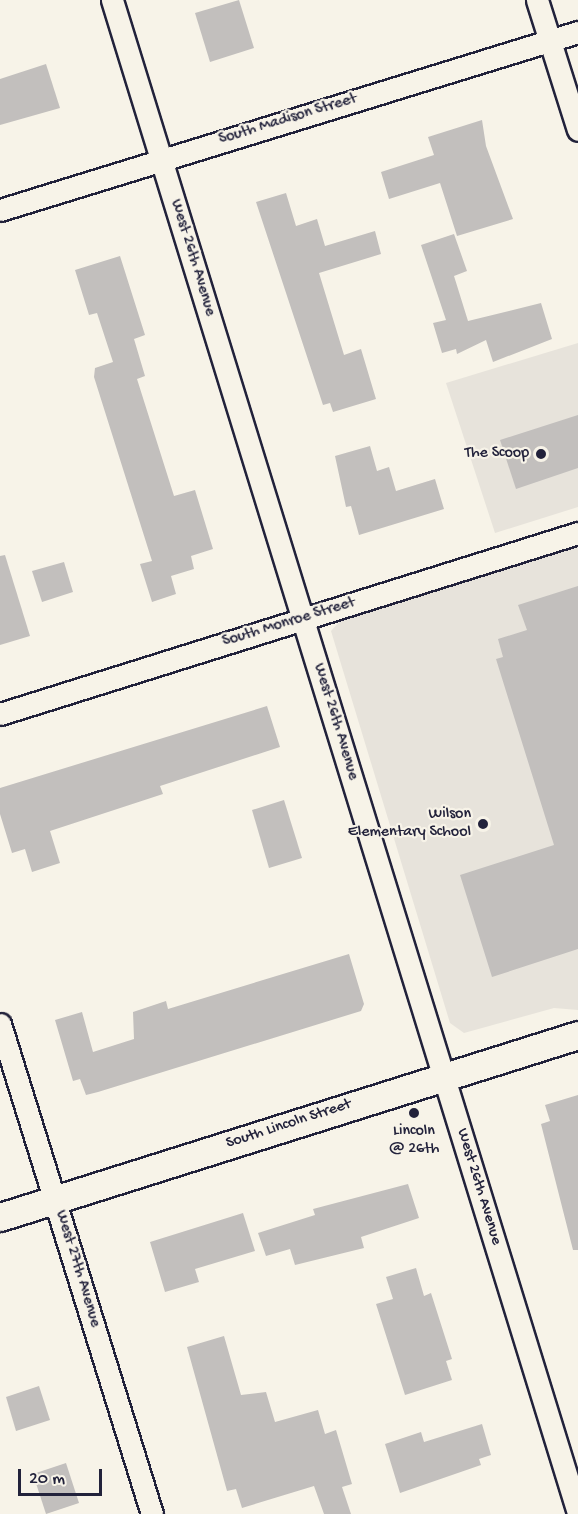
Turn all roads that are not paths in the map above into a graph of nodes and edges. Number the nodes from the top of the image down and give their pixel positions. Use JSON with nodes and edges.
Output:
{"nodes":[{"id":1,"x":112,"y":0,"type":"edge"},
{"id":2,"x":537,"y":0,"type":"edge"},
{"id":3,"x":578,"y":32,"type":"edge"},
{"id":4,"x":550,"y":40,"type":"junction"},
{"id":5,"x":578,"y":130,"type":"edge"},
{"id":6,"x":161,"y":158,"type":"junction"},
{"id":7,"x":0,"y":210,"type":"edge"},
{"id":8,"x":578,"y":533,"type":"edge"},
{"id":9,"x":303,"y":619,"type":"junction"},
{"id":10,"x":0,"y":714,"type":"edge"},
{"id":11,"x":0,"y":1024,"type":"edge"},
{"id":12,"x":578,"y":1035,"type":"edge"},
{"id":13,"x":443,"y":1076,"type":"junction"},
{"id":14,"x":55,"y":1199,"type":"junction"},
{"id":15,"x":0,"y":1216,"type":"edge"},
{"id":16,"x":152,"y":1514,"type":"edge"},
{"id":17,"x":578,"y":1514,"type":"edge"}],
"edges":[{"from":1,"to":6,"type":"street","name":"West 26th Avenue"},
{"from":2,"to":4,"type":"street"},
{"from":3,"to":4,"type":"street","name":"South Madison Street"},
{"from":4,"to":5,"type":"street"},
{"from":4,"to":6,"type":"street","name":"South Madison Street"},
{"from":6,"to":7,"type":"street","name":"South Madison Street"},
{"from":6,"to":9,"type":"street","name":"West 26th Avenue"},
{"from":8,"to":9,"type":"street","name":"South Monroe Street"},
{"from":9,"to":10,"type":"street","name":"South Monroe Street"},
{"from":9,"to":13,"type":"street","name":"West 26th Avenue"},
{"from":11,"to":14,"type":"street","name":"West 27th Avenue"},
{"from":12,"to":13,"type":"street","name":"South Lincoln Street"},
{"from":13,"to":14,"type":"street","name":"South Lincoln Street"},
{"from":13,"to":17,"type":"street","name":"West 26th Avenue"},
{"from":14,"to":15,"type":"street","name":"South Lincoln Street"},
{"from":14,"to":16,"type":"street","name":"West 27th Avenue"}]}
